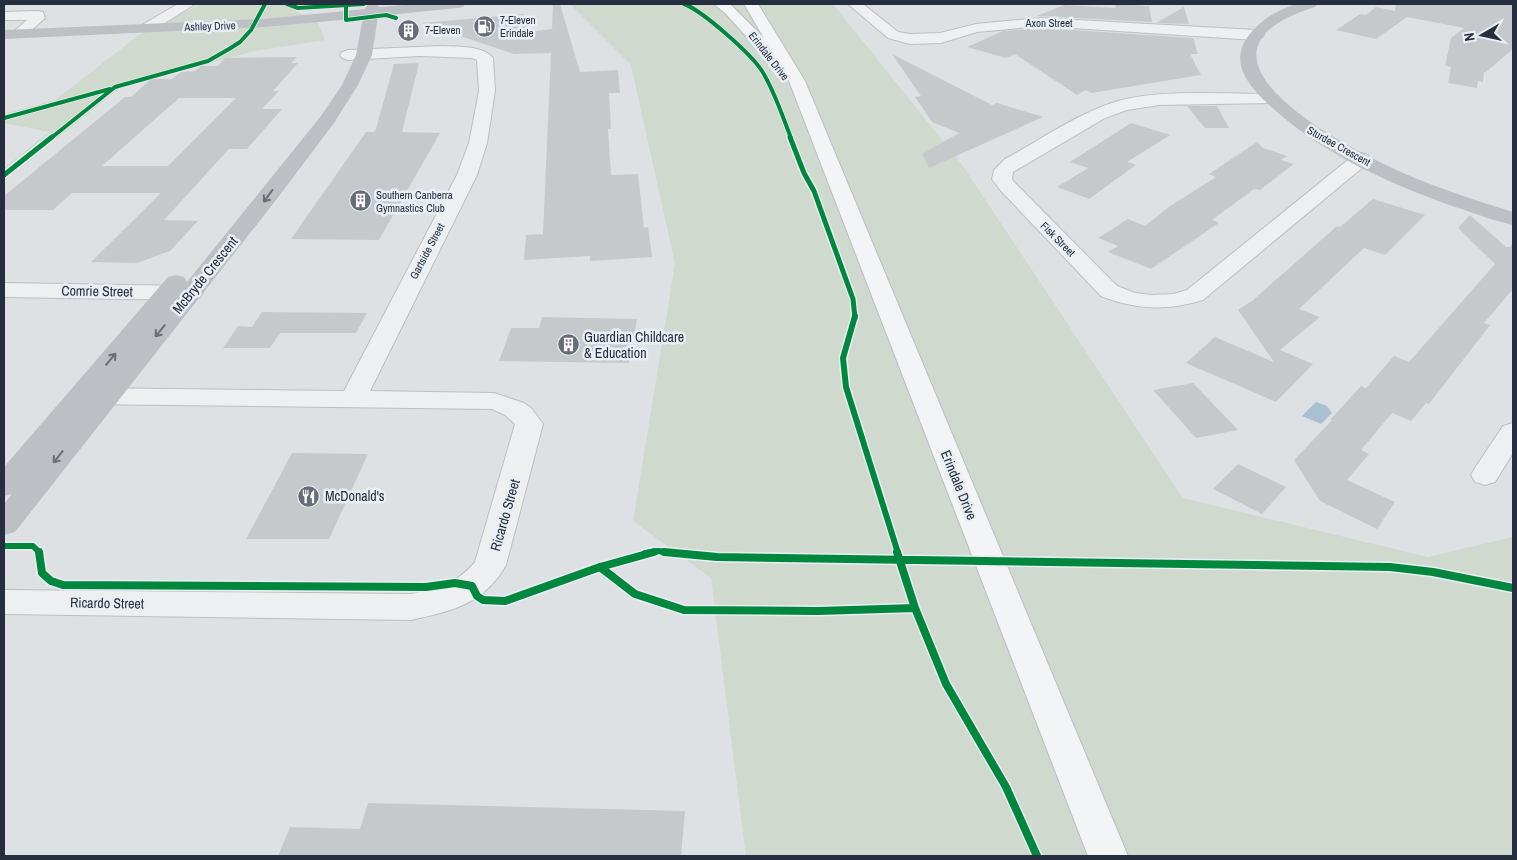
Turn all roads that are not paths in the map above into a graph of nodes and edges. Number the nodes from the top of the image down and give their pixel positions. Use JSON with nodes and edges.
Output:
{"nodes":[{"id":1,"x":188,"y":4,"type":"edge"},
{"id":2,"x":399,"y":4,"type":"edge"},
{"id":3,"x":458,"y":4,"type":"edge"},
{"id":4,"x":720,"y":4,"type":"edge"},
{"id":5,"x":751,"y":4,"type":"edge"},
{"id":6,"x":855,"y":4,"type":"edge"},
{"id":7,"x":1310,"y":4,"type":"edge"},
{"id":8,"x":437,"y":6,"type":"junction"},
{"id":9,"x":364,"y":11,"type":"junction"},
{"id":10,"x":4,"y":16,"type":"edge"},
{"id":11,"x":257,"y":20,"type":"junction"},
{"id":12,"x":285,"y":21,"type":"junction"},
{"id":13,"x":153,"y":24,"type":"junction"},
{"id":14,"x":4,"y":27,"type":"edge"},
{"id":15,"x":368,"y":29,"type":"junction"},
{"id":16,"x":25,"y":30,"type":"junction"},
{"id":17,"x":4,"y":34,"type":"edge"},
{"id":18,"x":1256,"y":34,"type":"junction"},
{"id":19,"x":354,"y":46,"type":"junction"},
{"id":20,"x":1272,"y":99,"type":"junction"},
{"id":21,"x":810,"y":114,"type":"junction"},
{"id":22,"x":1361,"y":159,"type":"junction"},
{"id":23,"x":1513,"y":219,"type":"edge"},
{"id":24,"x":4,"y":290,"type":"edge"},
{"id":25,"x":179,"y":292,"type":"junction"},
{"id":26,"x":93,"y":396,"type":"junction"},
{"id":27,"x":353,"y":399,"type":"junction"},
{"id":28,"x":1513,"y":432,"type":"edge"},
{"id":29,"x":1485,"y":475,"type":"dead end"},
{"id":30,"x":4,"y":486,"type":"edge"},
{"id":31,"x":4,"y":524,"type":"edge"},
{"id":32,"x":4,"y":602,"type":"edge"},
{"id":33,"x":1108,"y":856,"type":"edge"}],
"edges":[{"from":1,"to":13,"type":"street"},
{"from":2,"to":9,"type":"street","name":"Ashley Drive"},
{"from":3,"to":8,"type":"street","name":"Ashley Drive"},
{"from":4,"to":21,"type":"main road","name":"Erindale Drive"},
{"from":5,"to":21,"type":"main road","name":"Erindale Drive"},
{"from":6,"to":18,"type":"street","name":"Axon Street"},
{"from":7,"to":18,"type":"street"},
{"from":8,"to":9,"type":"street","name":"Ashley Drive"},
{"from":8,"to":15,"type":"street"},
{"from":9,"to":11,"type":"street","name":"Ashley Drive"},
{"from":9,"to":12,"type":"street","name":"Ashley Drive"},
{"from":9,"to":15,"type":"street","name":"McBryde Crescent"},
{"from":9,"to":19,"type":"street","name":"McBryde Crescent"},
{"from":10,"to":16,"type":"street"},
{"from":11,"to":12,"type":"street","name":"Ashley Drive"},
{"from":11,"to":13,"type":"street","name":"Ashley Drive"},
{"from":12,"to":19,"type":"street"},
{"from":13,"to":16,"type":"street","name":"Ashley Drive"},
{"from":14,"to":16,"type":"street","name":"Ashley Drive"},
{"from":15,"to":19,"type":"street","name":"McBryde Crescent"},
{"from":16,"to":17,"type":"street","name":"Ashley Drive"},
{"from":18,"to":20,"type":"street","name":"Sturdee Crescent"},
{"from":19,"to":25,"type":"street","name":"McBryde Crescent"},
{"from":19,"to":27,"type":"street","name":"Gartside Street"},
{"from":20,"to":22,"type":"street","name":"Sturdee Crescent"},
{"from":20,"to":22,"type":"street","name":"Fisk Street"},
{"from":21,"to":33,"type":"main road","name":"Erindale Drive"},
{"from":22,"to":23,"type":"street","name":"Sturdee Crescent"},
{"from":24,"to":25,"type":"street","name":"Comrie Street"},
{"from":25,"to":26,"type":"street","name":"McBryde Crescent"},
{"from":26,"to":27,"type":"street","name":"Ricardo Street"},
{"from":26,"to":30,"type":"street","name":"McBryde Crescent"},
{"from":26,"to":31,"type":"street","name":"McBryde Crescent","one_way":true},
{"from":27,"to":32,"type":"street","name":"Ricardo Street"},
{"from":28,"to":29,"type":"street"}]}
